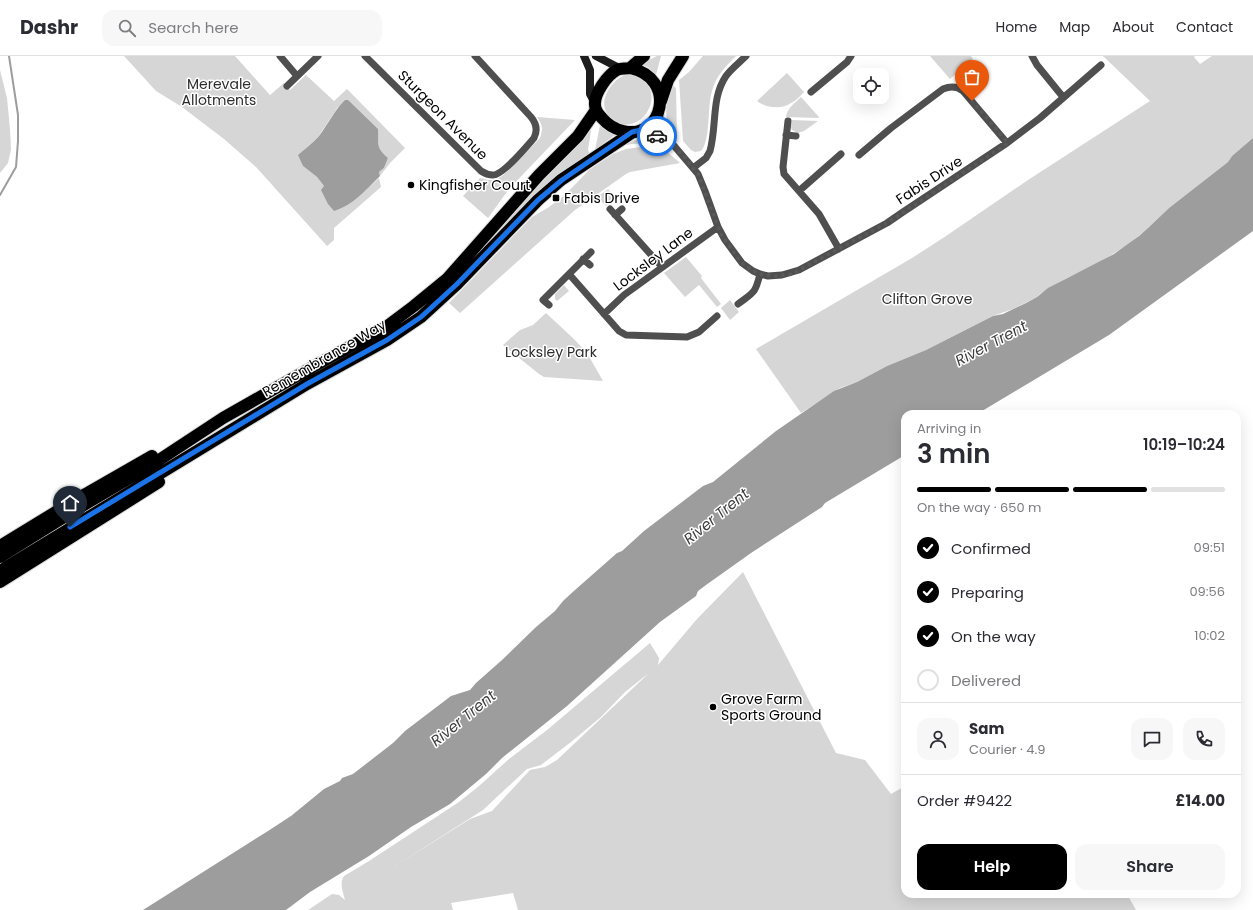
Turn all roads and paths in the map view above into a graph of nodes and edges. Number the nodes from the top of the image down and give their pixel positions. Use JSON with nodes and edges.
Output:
{"nodes":[{"id":1,"x":280,"y":56,"type":"edge"},
{"id":2,"x":318,"y":56,"type":"edge"},
{"id":3,"x":364,"y":56,"type":"edge"},
{"id":4,"x":475,"y":56,"type":"edge"},
{"id":5,"x":584,"y":56,"type":"edge"},
{"id":6,"x":596,"y":56,"type":"edge"},
{"id":7,"x":644,"y":56,"type":"edge"},
{"id":8,"x":683,"y":56,"type":"edge"},
{"id":9,"x":746,"y":56,"type":"edge"},
{"id":10,"x":851,"y":56,"type":"edge"},
{"id":11,"x":1032,"y":56,"type":"edge"},
{"id":12,"x":1101,"y":65,"type":"dead end"},
{"id":13,"x":625,"y":69,"type":"junction"},
{"id":14,"x":297,"y":76,"type":"junction"},
{"id":15,"x":287,"y":86,"type":"dead end"},
{"id":16,"x":811,"y":92,"type":"dead end"},
{"id":17,"x":1063,"y":97,"type":"junction"},
{"id":18,"x":595,"y":106,"type":"junction"},
{"id":19,"x":659,"y":108,"type":"junction"},
{"id":20,"x":788,"y":121,"type":"dead end"},
{"id":21,"x":637,"y":131,"type":"junction"},
{"id":22,"x":786,"y":135,"type":"junction"},
{"id":23,"x":796,"y":136,"type":"dead end"},
{"id":24,"x":670,"y":141,"type":"junction"},
{"id":25,"x":1008,"y":143,"type":"junction"},
{"id":26,"x":841,"y":154,"type":"dead end"},
{"id":27,"x":858,"y":155,"type":"dead end"},
{"id":28,"x":833,"y":161,"type":"junction"},
{"id":29,"x":694,"y":168,"type":"junction"},
{"id":30,"x":839,"y":168,"type":"dead end"},
{"id":31,"x":799,"y":191,"type":"junction"},
{"id":32,"x":610,"y":209,"type":"dead end"},
{"id":33,"x":622,"y":209,"type":"dead end"},
{"id":34,"x":615,"y":215,"type":"junction"},
{"id":35,"x":718,"y":227,"type":"junction"},
{"id":36,"x":839,"y":249,"type":"junction"},
{"id":37,"x":591,"y":252,"type":"dead end"},
{"id":38,"x":583,"y":259,"type":"junction"},
{"id":39,"x":590,"y":266,"type":"dead end"},
{"id":40,"x":662,"y":267,"type":"junction"},
{"id":41,"x":569,"y":274,"type":"junction"},
{"id":42,"x":760,"y":274,"type":"junction"},
{"id":43,"x":741,"y":299,"type":"dead end"},
{"id":44,"x":549,"y":305,"type":"dead end"},
{"id":45,"x":604,"y":314,"type":"junction"},
{"id":46,"x":717,"y":316,"type":"dead end"},
{"id":47,"x":709,"y":323,"type":"junction"},
{"id":48,"x":715,"y":329,"type":"dead end"},
{"id":49,"x":223,"y":418,"type":"junction"},
{"id":50,"x":228,"y":431,"type":"junction"},
{"id":51,"x":80,"y":515,"type":"junction"},
{"id":52,"x":0,"y":546,"type":"edge"},
{"id":53,"x":0,"y":557,"type":"edge"},
{"id":54,"x":0,"y":571,"type":"edge"},
{"id":55,"x":0,"y":582,"type":"edge"}],
"edges":[{"from":1,"to":14,"type":"street"},
{"from":2,"to":14,"type":"street"},
{"from":3,"to":4,"type":"street","name":"Sturgeon Avenue"},
{"from":5,"to":18,"type":"street"},
{"from":6,"to":13,"type":"street"},
{"from":7,"to":13,"type":"highway"},
{"from":8,"to":19,"type":"highway"},
{"from":9,"to":29,"type":"street"},
{"from":10,"to":16,"type":"street"},
{"from":11,"to":17,"type":"street"},
{"from":12,"to":17,"type":"street","name":"Fabis Drive"},
{"from":13,"to":18,"type":"highway"},
{"from":13,"to":19,"type":"highway"},
{"from":14,"to":15,"type":"street"},
{"from":17,"to":25,"type":"street","name":"Fabis Drive"},
{"from":18,"to":21,"type":"highway"},
{"from":18,"to":49,"type":"highway","name":"Remembrance Way"},
{"from":19,"to":21,"type":"highway"},
{"from":19,"to":24,"type":"street","name":"Fabis Drive"},
{"from":20,"to":22,"type":"street"},
{"from":21,"to":24,"type":"street","name":"Fabis Drive"},
{"from":21,"to":50,"type":"highway","name":"Remembrance Way"},
{"from":22,"to":23,"type":"street"},
{"from":22,"to":31,"type":"street"},
{"from":24,"to":29,"type":"street","name":"Fabis Drive"},
{"from":25,"to":27,"type":"street"},
{"from":25,"to":36,"type":"street","name":"Fabis Drive"},
{"from":26,"to":28,"type":"street"},
{"from":28,"to":30,"type":"street"},
{"from":28,"to":31,"type":"street"},
{"from":29,"to":35,"type":"street","name":"Fabis Drive"},
{"from":31,"to":36,"type":"street"},
{"from":32,"to":34,"type":"street"},
{"from":33,"to":34,"type":"street"},
{"from":34,"to":40,"type":"street"},
{"from":35,"to":40,"type":"street","name":"Locksley Lane"},
{"from":35,"to":42,"type":"street","name":"Fabis Drive"},
{"from":36,"to":42,"type":"street","name":"Fabis Drive"},
{"from":37,"to":38,"type":"street"},
{"from":38,"to":39,"type":"street"},
{"from":38,"to":41,"type":"street"},
{"from":40,"to":45,"type":"street","name":"Locksley Lane"},
{"from":41,"to":44,"type":"street"},
{"from":41,"to":45,"type":"street"},
{"from":42,"to":43,"type":"street"},
{"from":45,"to":47,"type":"street"},
{"from":46,"to":47,"type":"street"},
{"from":47,"to":48,"type":"street"},
{"from":49,"to":51,"type":"highway","name":"Remembrance Way"},
{"from":49,"to":52,"type":"highway"},
{"from":50,"to":51,"type":"highway","name":"Remembrance Way"},
{"from":50,"to":55,"type":"highway"},
{"from":51,"to":53,"type":"highway","name":"Remembrance Way"},
{"from":51,"to":54,"type":"highway","name":"Remembrance Way"}]}
